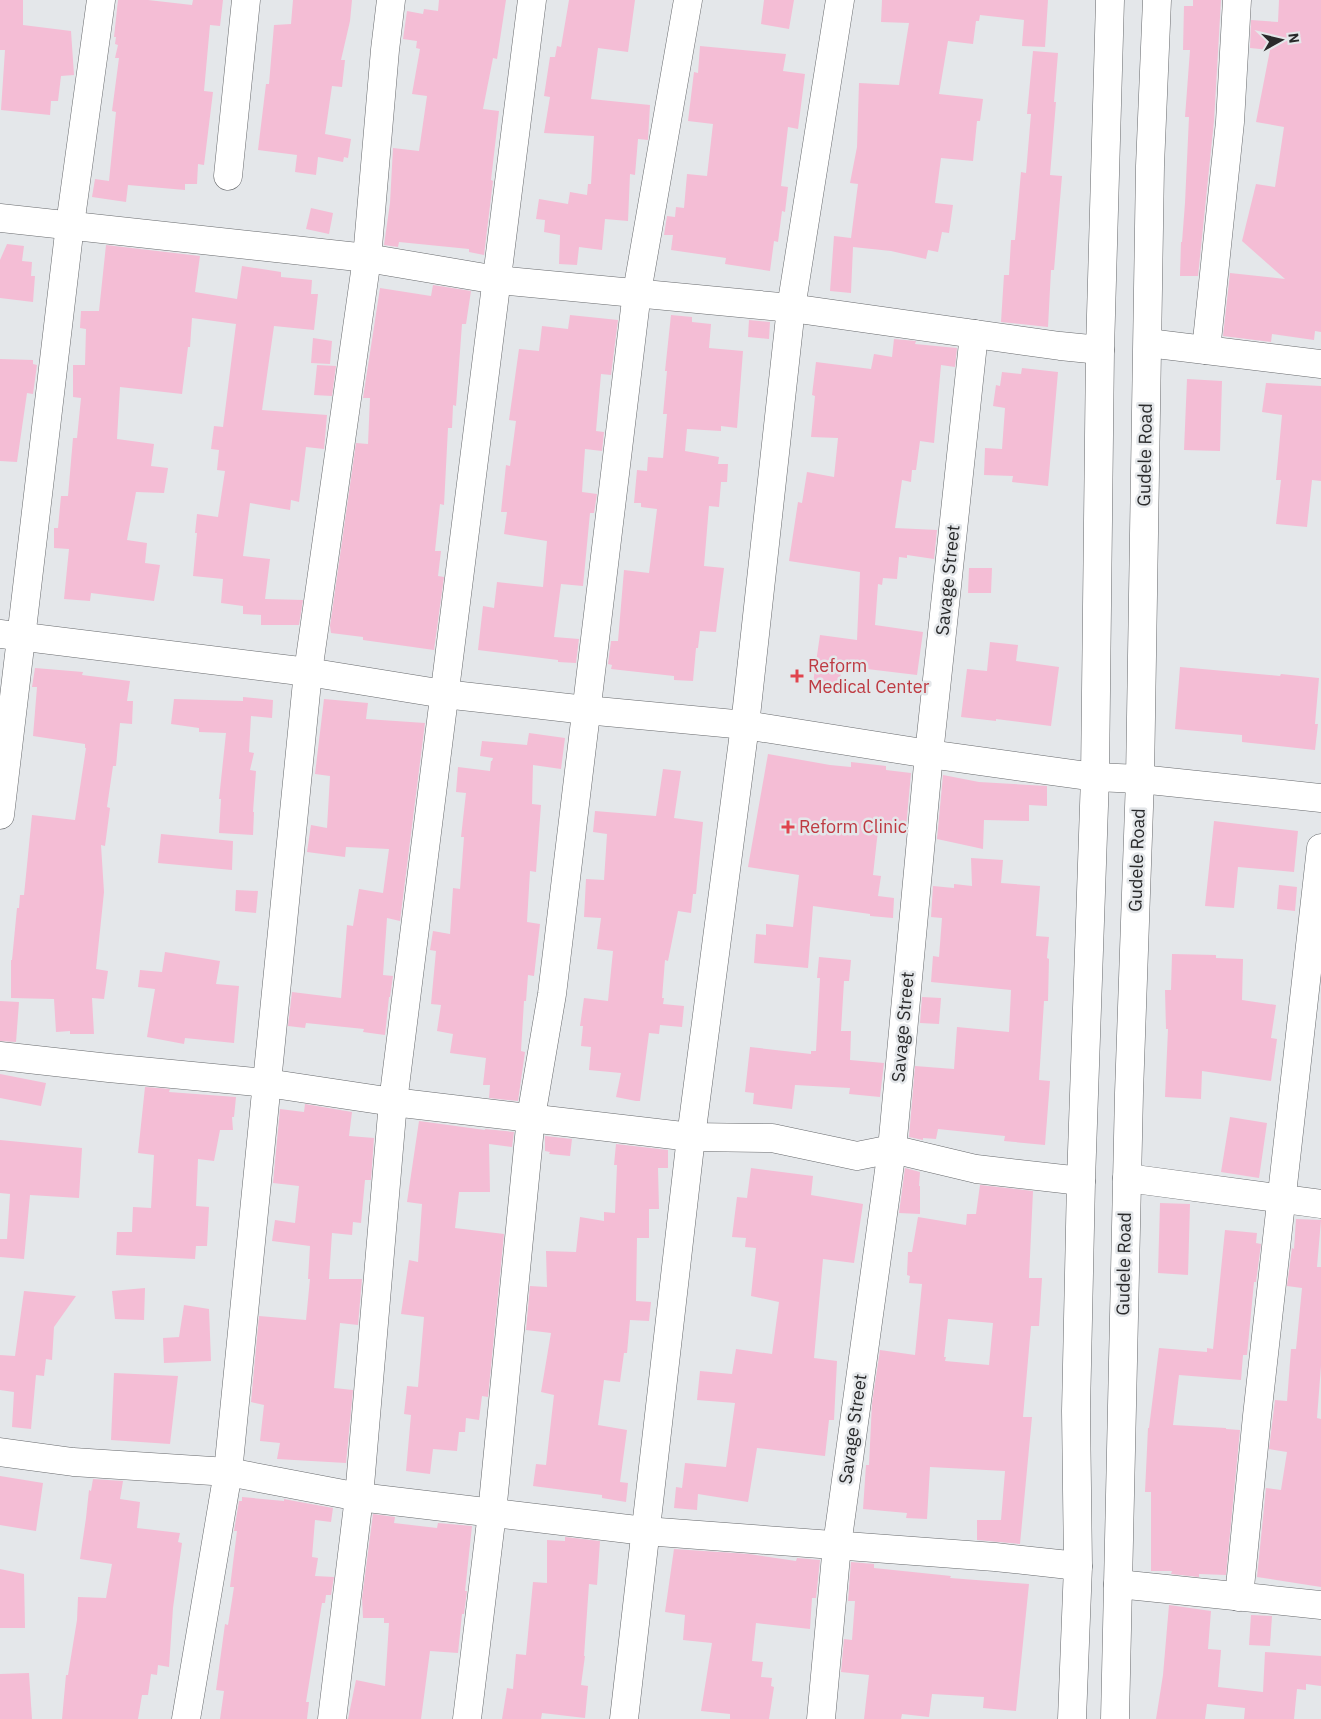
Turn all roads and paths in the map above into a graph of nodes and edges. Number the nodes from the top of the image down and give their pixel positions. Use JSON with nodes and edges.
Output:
{"nodes":[{"id":1,"x":100,"y":0,"type":"edge"},
{"id":2,"x":246,"y":0,"type":"edge"},
{"id":3,"x":391,"y":0,"type":"edge"},
{"id":4,"x":532,"y":0,"type":"edge"},
{"id":5,"x":688,"y":0,"type":"edge"},
{"id":6,"x":840,"y":0,"type":"edge"},
{"id":7,"x":1110,"y":0,"type":"edge"},
{"id":8,"x":1157,"y":0,"type":"edge"},
{"id":9,"x":1237,"y":0,"type":"edge"},
{"id":10,"x":228,"y":176,"type":"dead end"},
{"id":11,"x":0,"y":218,"type":"edge"},
{"id":12,"x":70,"y":225,"type":"junction"},
{"id":13,"x":367,"y":258,"type":"junction"},
{"id":14,"x":497,"y":280,"type":"junction"},
{"id":15,"x":637,"y":292,"type":"junction"},
{"id":16,"x":791,"y":308,"type":"junction"},
{"id":17,"x":974,"y":334,"type":"junction"},
{"id":18,"x":1148,"y":343,"type":"junction"},
{"id":19,"x":1100,"y":350,"type":"junction"},
{"id":20,"x":1206,"y":350,"type":"junction"},
{"id":21,"x":1321,"y":364,"type":"edge"},
{"id":22,"x":10,"y":636,"type":"edge"},
{"id":23,"x":308,"y":672,"type":"junction"},
{"id":24,"x":444,"y":694,"type":"junction"},
{"id":25,"x":586,"y":710,"type":"junction"},
{"id":26,"x":745,"y":725,"type":"junction"},
{"id":27,"x":929,"y":754,"type":"junction"},
{"id":28,"x":1095,"y":777,"type":"junction"},
{"id":29,"x":1140,"y":779,"type":"junction"},
{"id":30,"x":1321,"y":798,"type":"edge"},
{"id":31,"x":0,"y":814,"type":"edge"},
{"id":32,"x":1321,"y":848,"type":"edge"},
{"id":33,"x":0,"y":1056,"type":"edge"},
{"id":34,"x":267,"y":1083,"type":"junction"},
{"id":35,"x":393,"y":1102,"type":"junction"},
{"id":36,"x":531,"y":1117,"type":"junction"},
{"id":37,"x":692,"y":1137,"type":"junction"},
{"id":38,"x":892,"y":1148,"type":"junction"},
{"id":39,"x":1126,"y":1178,"type":"junction"},
{"id":40,"x":1081,"y":1181,"type":"junction"},
{"id":41,"x":1281,"y":1199,"type":"junction"},
{"id":42,"x":1321,"y":1204,"type":"edge"},
{"id":43,"x":0,"y":1452,"type":"edge"},
{"id":44,"x":228,"y":1472,"type":"junction"},
{"id":45,"x":359,"y":1497,"type":"junction"},
{"id":46,"x":492,"y":1513,"type":"junction"},
{"id":47,"x":645,"y":1531,"type":"junction"},
{"id":48,"x":837,"y":1545,"type":"junction"},
{"id":49,"x":1078,"y":1566,"type":"junction"},
{"id":50,"x":1118,"y":1584,"type":"junction"},
{"id":51,"x":1239,"y":1597,"type":"junction"},
{"id":52,"x":1321,"y":1605,"type":"edge"},
{"id":53,"x":186,"y":1719,"type":"edge"},
{"id":54,"x":332,"y":1719,"type":"edge"},
{"id":55,"x":467,"y":1719,"type":"edge"},
{"id":56,"x":624,"y":1719,"type":"edge"},
{"id":57,"x":821,"y":1719,"type":"edge"},
{"id":58,"x":1072,"y":1719,"type":"edge"},
{"id":59,"x":1115,"y":1719,"type":"edge"}],
"edges":[{"from":1,"to":12,"type":"main road"},
{"from":2,"to":10,"type":"main road"},
{"from":3,"to":13,"type":"main road"},
{"from":4,"to":14,"type":"main road"},
{"from":5,"to":15,"type":"main road"},
{"from":6,"to":16,"type":"main road"},
{"from":7,"to":19,"type":"main road"},
{"from":8,"to":18,"type":"main road","name":"Gudele Road"},
{"from":9,"to":20,"type":"main road"},
{"from":11,"to":12,"type":"main road"},
{"from":12,"to":13,"type":"main road"},
{"from":12,"to":22,"type":"main road"},
{"from":13,"to":14,"type":"main road"},
{"from":13,"to":23,"type":"main road"},
{"from":14,"to":15,"type":"main road"},
{"from":14,"to":24,"type":"main road"},
{"from":15,"to":16,"type":"main road"},
{"from":15,"to":25,"type":"main road"},
{"from":16,"to":17,"type":"main road"},
{"from":16,"to":26,"type":"main road"},
{"from":17,"to":19,"type":"main road"},
{"from":17,"to":27,"type":"main road","name":"Savage Street"},
{"from":18,"to":20,"type":"main road"},
{"from":18,"to":29,"type":"main road","name":"Gudele Road"},
{"from":19,"to":28,"type":"main road"},
{"from":20,"to":21,"type":"main road"},
{"from":22,"to":23,"type":"main road"},
{"from":22,"to":31,"type":"main road"},
{"from":23,"to":24,"type":"main road"},
{"from":23,"to":34,"type":"main road"},
{"from":24,"to":25,"type":"main road"},
{"from":24,"to":35,"type":"main road"},
{"from":25,"to":26,"type":"main road"},
{"from":25,"to":36,"type":"main road"},
{"from":26,"to":27,"type":"main road"},
{"from":26,"to":37,"type":"main road"},
{"from":27,"to":28,"type":"main road"},
{"from":27,"to":38,"type":"main road","name":"Savage Street"},
{"from":28,"to":29,"type":"main road"},
{"from":28,"to":40,"type":"main road"},
{"from":29,"to":30,"type":"main road"},
{"from":29,"to":39,"type":"main road","name":"Gudele Road"},
{"from":32,"to":41,"type":"main road"},
{"from":33,"to":34,"type":"main road"},
{"from":34,"to":35,"type":"main road"},
{"from":34,"to":44,"type":"main road"},
{"from":35,"to":36,"type":"main road"},
{"from":35,"to":45,"type":"main road"},
{"from":36,"to":37,"type":"main road"},
{"from":36,"to":46,"type":"main road"},
{"from":37,"to":38,"type":"main road"},
{"from":37,"to":47,"type":"main road"},
{"from":38,"to":40,"type":"main road"},
{"from":38,"to":48,"type":"main road","name":"Savage Street"},
{"from":39,"to":41,"type":"main road"},
{"from":39,"to":50,"type":"main road","name":"Gudele Road"},
{"from":40,"to":49,"type":"main road"},
{"from":41,"to":42,"type":"main road"},
{"from":41,"to":51,"type":"main road"},
{"from":43,"to":44,"type":"main road"},
{"from":44,"to":45,"type":"main road"},
{"from":44,"to":53,"type":"main road"},
{"from":45,"to":46,"type":"main road"},
{"from":45,"to":54,"type":"main road"},
{"from":46,"to":47,"type":"main road"},
{"from":46,"to":55,"type":"main road"},
{"from":47,"to":48,"type":"main road"},
{"from":47,"to":56,"type":"main road"},
{"from":48,"to":49,"type":"main road"},
{"from":48,"to":57,"type":"main road","name":"Savage Street"},
{"from":49,"to":58,"type":"main road"},
{"from":50,"to":51,"type":"main road"},
{"from":50,"to":59,"type":"main road","name":"Gudele Road"},
{"from":51,"to":52,"type":"main road"}]}
